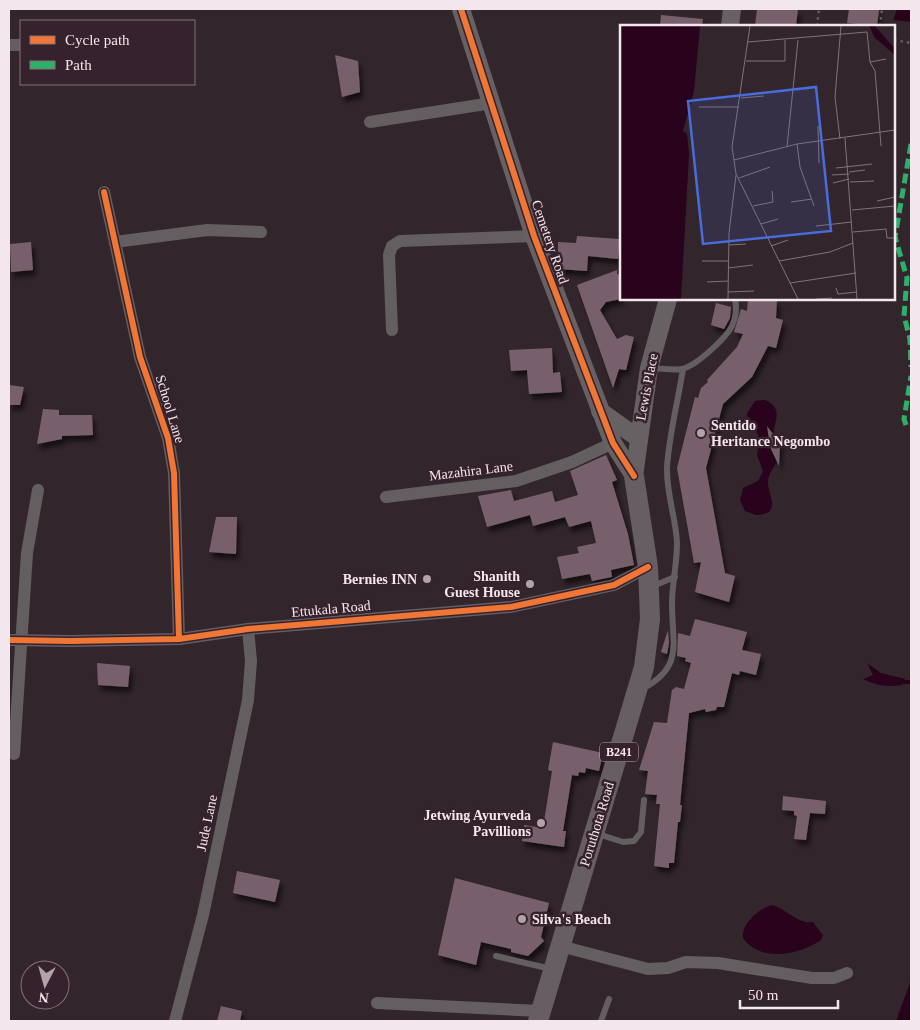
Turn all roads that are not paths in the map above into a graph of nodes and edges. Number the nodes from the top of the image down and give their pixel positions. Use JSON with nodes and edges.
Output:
{"nodes":[{"id":1,"x":461,"y":9,"type":"edge"},
{"id":2,"x":732,"y":9,"type":"edge"},
{"id":3,"x":730,"y":25,"type":"edge"},
{"id":4,"x":492,"y":103,"type":"junction"},
{"id":5,"x":370,"y":122,"type":"dead end"},
{"id":6,"x":104,"y":192,"type":"dead end"},
{"id":7,"x":262,"y":232,"type":"dead end"},
{"id":8,"x":534,"y":236,"type":"junction"},
{"id":9,"x":115,"y":242,"type":"junction"},
{"id":10,"x":668,"y":300,"type":"edge"},
{"id":11,"x":735,"y":300,"type":"edge"},
{"id":12,"x":392,"y":330,"type":"dead end"},
{"id":13,"x":649,"y":368,"type":"junction"},
{"id":14,"x":683,"y":369,"type":"junction"},
{"id":15,"x":600,"y":411,"type":"junction"},
{"id":16,"x":638,"y":438,"type":"junction"},
{"id":17,"x":613,"y":443,"type":"junction"},
{"id":18,"x":634,"y":476,"type":"junction"},
{"id":19,"x":38,"y":490,"type":"dead end"},
{"id":20,"x":386,"y":497,"type":"dead end"},
{"id":21,"x":648,"y":567,"type":"junction"},
{"id":22,"x":675,"y":577,"type":"junction"},
{"id":23,"x":649,"y":587,"type":"junction"},
{"id":24,"x":248,"y":629,"type":"junction"},
{"id":25,"x":179,"y":639,"type":"junction"},
{"id":26,"x":9,"y":640,"type":"edge"},
{"id":27,"x":22,"y":640,"type":"junction"},
{"id":28,"x":636,"y":692,"type":"junction"},
{"id":29,"x":14,"y":754,"type":"dead end"},
{"id":30,"x":644,"y":800,"type":"dead end"},
{"id":31,"x":594,"y":833,"type":"junction"},
{"id":32,"x":560,"y":946,"type":"junction"},
{"id":33,"x":496,"y":956,"type":"dead end"},
{"id":34,"x":552,"y":970,"type":"junction"},
{"id":35,"x":847,"y":973,"type":"dead end"},
{"id":36,"x":609,"y":999,"type":"dead end"},
{"id":37,"x":377,"y":1003,"type":"dead end"},
{"id":38,"x":540,"y":1016,"type":"edge"},
{"id":39,"x":175,"y":1021,"type":"edge"},
{"id":40,"x":601,"y":1021,"type":"edge"}],
"edges":[{"from":1,"to":4,"type":"street","name":"Cemetery Road"},
{"from":2,"to":3,"type":"street"},
{"from":4,"to":5,"type":"street"},
{"from":4,"to":8,"type":"street","name":"Cemetery Road"},
{"from":6,"to":9,"type":"street","name":"School Lane"},
{"from":7,"to":9,"type":"street"},
{"from":8,"to":12,"type":"street"},
{"from":8,"to":15,"type":"street","name":"Cemetery Road"},
{"from":9,"to":25,"type":"street","name":"School Lane"},
{"from":10,"to":13,"type":"street","name":"Lewis Place"},
{"from":11,"to":14,"type":"lane"},
{"from":13,"to":14,"type":"lane"},
{"from":13,"to":16,"type":"street","name":"Lewis Place"},
{"from":14,"to":22,"type":"lane"},
{"from":15,"to":16,"type":"street"},
{"from":15,"to":17,"type":"street","name":"Cemetery Road"},
{"from":16,"to":18,"type":"street","name":"Lewis Place"},
{"from":17,"to":18,"type":"street","name":"Cemetery Road"},
{"from":17,"to":20,"type":"street","name":"Mazahira Lane"},
{"from":18,"to":21,"type":"main road","name":"Poruthota Road","number":"B241"},
{"from":19,"to":27,"type":"street"},
{"from":21,"to":23,"type":"main road","name":"Poruthota Road","number":"B241"},
{"from":21,"to":24,"type":"street","name":"Ettukala Road"},
{"from":22,"to":23,"type":"lane"},
{"from":22,"to":28,"type":"lane"},
{"from":23,"to":28,"type":"main road","name":"Poruthota Road","number":"B241"},
{"from":24,"to":25,"type":"street","name":"Ettukala Road"},
{"from":24,"to":39,"type":"street","name":"Jude Lane"},
{"from":25,"to":27,"type":"street","name":"Ettukala Road"},
{"from":26,"to":27,"type":"street","name":"Ettukala Road"},
{"from":27,"to":29,"type":"street"},
{"from":28,"to":31,"type":"main road","name":"Poruthota Road","number":"B241"},
{"from":30,"to":31,"type":"lane"},
{"from":31,"to":32,"type":"main road","name":"Poruthota Road","number":"B241"},
{"from":32,"to":34,"type":"main road","name":"Poruthota Road","number":"B241"},
{"from":32,"to":35,"type":"street"},
{"from":33,"to":34,"type":"lane"},
{"from":34,"to":38,"type":"main road","name":"Poruthota Road","number":"B241"},
{"from":36,"to":40,"type":"lane"},
{"from":37,"to":38,"type":"street"}]}
